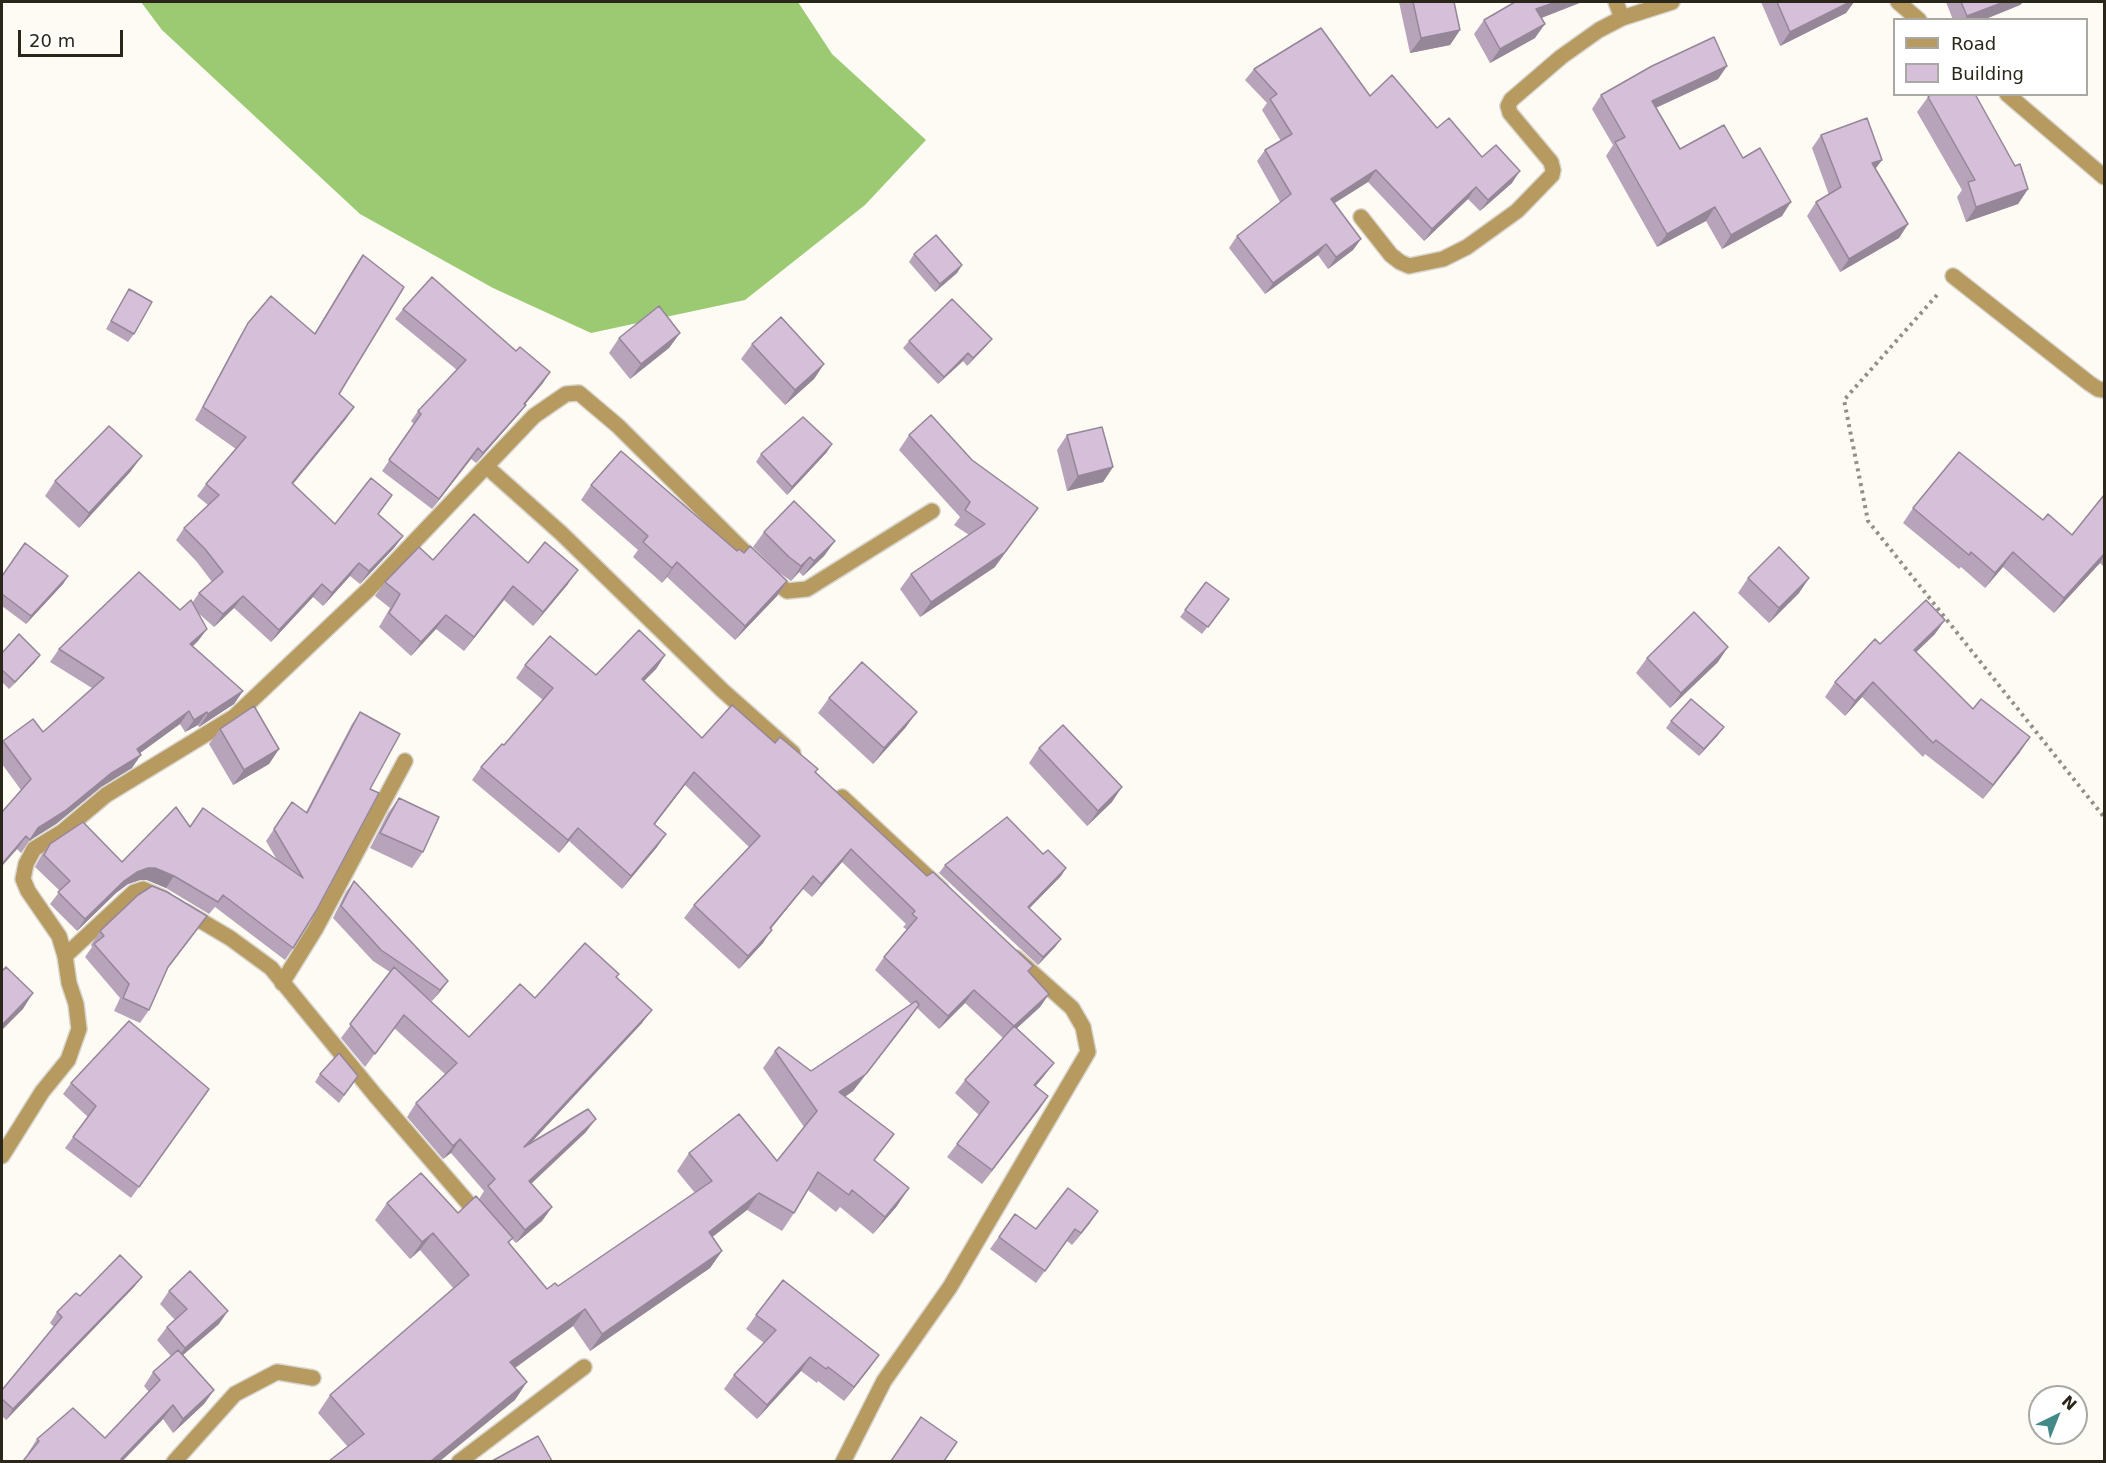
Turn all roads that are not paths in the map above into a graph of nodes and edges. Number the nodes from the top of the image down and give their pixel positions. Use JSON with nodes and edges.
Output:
{"nodes":[{"id":1,"x":1616,"y":2,"type":"edge"},
{"id":2,"x":1672,"y":2,"type":"edge"},
{"id":3,"x":1898,"y":2,"type":"edge"},
{"id":4,"x":1622,"y":18,"type":"junction"},
{"id":5,"x":1917,"y":18,"type":"edge"},
{"id":6,"x":2009,"y":96,"type":"edge"},
{"id":7,"x":2104,"y":177,"type":"edge"},
{"id":8,"x":1361,"y":217,"type":"dead end"},
{"id":9,"x":1953,"y":276,"type":"road end"},
{"id":10,"x":2104,"y":390,"type":"edge"},
{"id":11,"x":487,"y":467,"type":"junction"},
{"id":12,"x":932,"y":511,"type":"dead end"},
{"id":13,"x":405,"y":761,"type":"dead end"},
{"id":14,"x":807,"y":766,"type":"edge"},
{"id":15,"x":833,"y":789,"type":"edge"},
{"id":16,"x":951,"y":898,"type":"edge"},
{"id":17,"x":1001,"y":945,"type":"edge"},
{"id":18,"x":65,"y":956,"type":"junction"},
{"id":19,"x":282,"y":983,"type":"junction"},
{"id":20,"x":2,"y":1156,"type":"edge"},
{"id":21,"x":490,"y":1228,"type":"edge"},
{"id":22,"x":584,"y":1367,"type":"dead end"},
{"id":23,"x":313,"y":1378,"type":"dead end"},
{"id":24,"x":174,"y":1461,"type":"edge"},
{"id":25,"x":459,"y":1461,"type":"edge"},
{"id":26,"x":843,"y":1461,"type":"edge"}],
"edges":[{"from":1,"to":4,"type":"street"},
{"from":2,"to":4,"type":"street"},
{"from":3,"to":5,"type":"street"},
{"from":4,"to":8,"type":"street"},
{"from":6,"to":7,"type":"street"},
{"from":9,"to":10,"type":"street"},
{"from":11,"to":12,"type":"street"},
{"from":11,"to":14,"type":"street"},
{"from":11,"to":18,"type":"street"},
{"from":13,"to":19,"type":"street"},
{"from":15,"to":16,"type":"street"},
{"from":17,"to":26,"type":"street"},
{"from":18,"to":19,"type":"street"},
{"from":18,"to":20,"type":"street"},
{"from":19,"to":21,"type":"street"},
{"from":22,"to":25,"type":"street"},
{"from":23,"to":24,"type":"street"}]}
